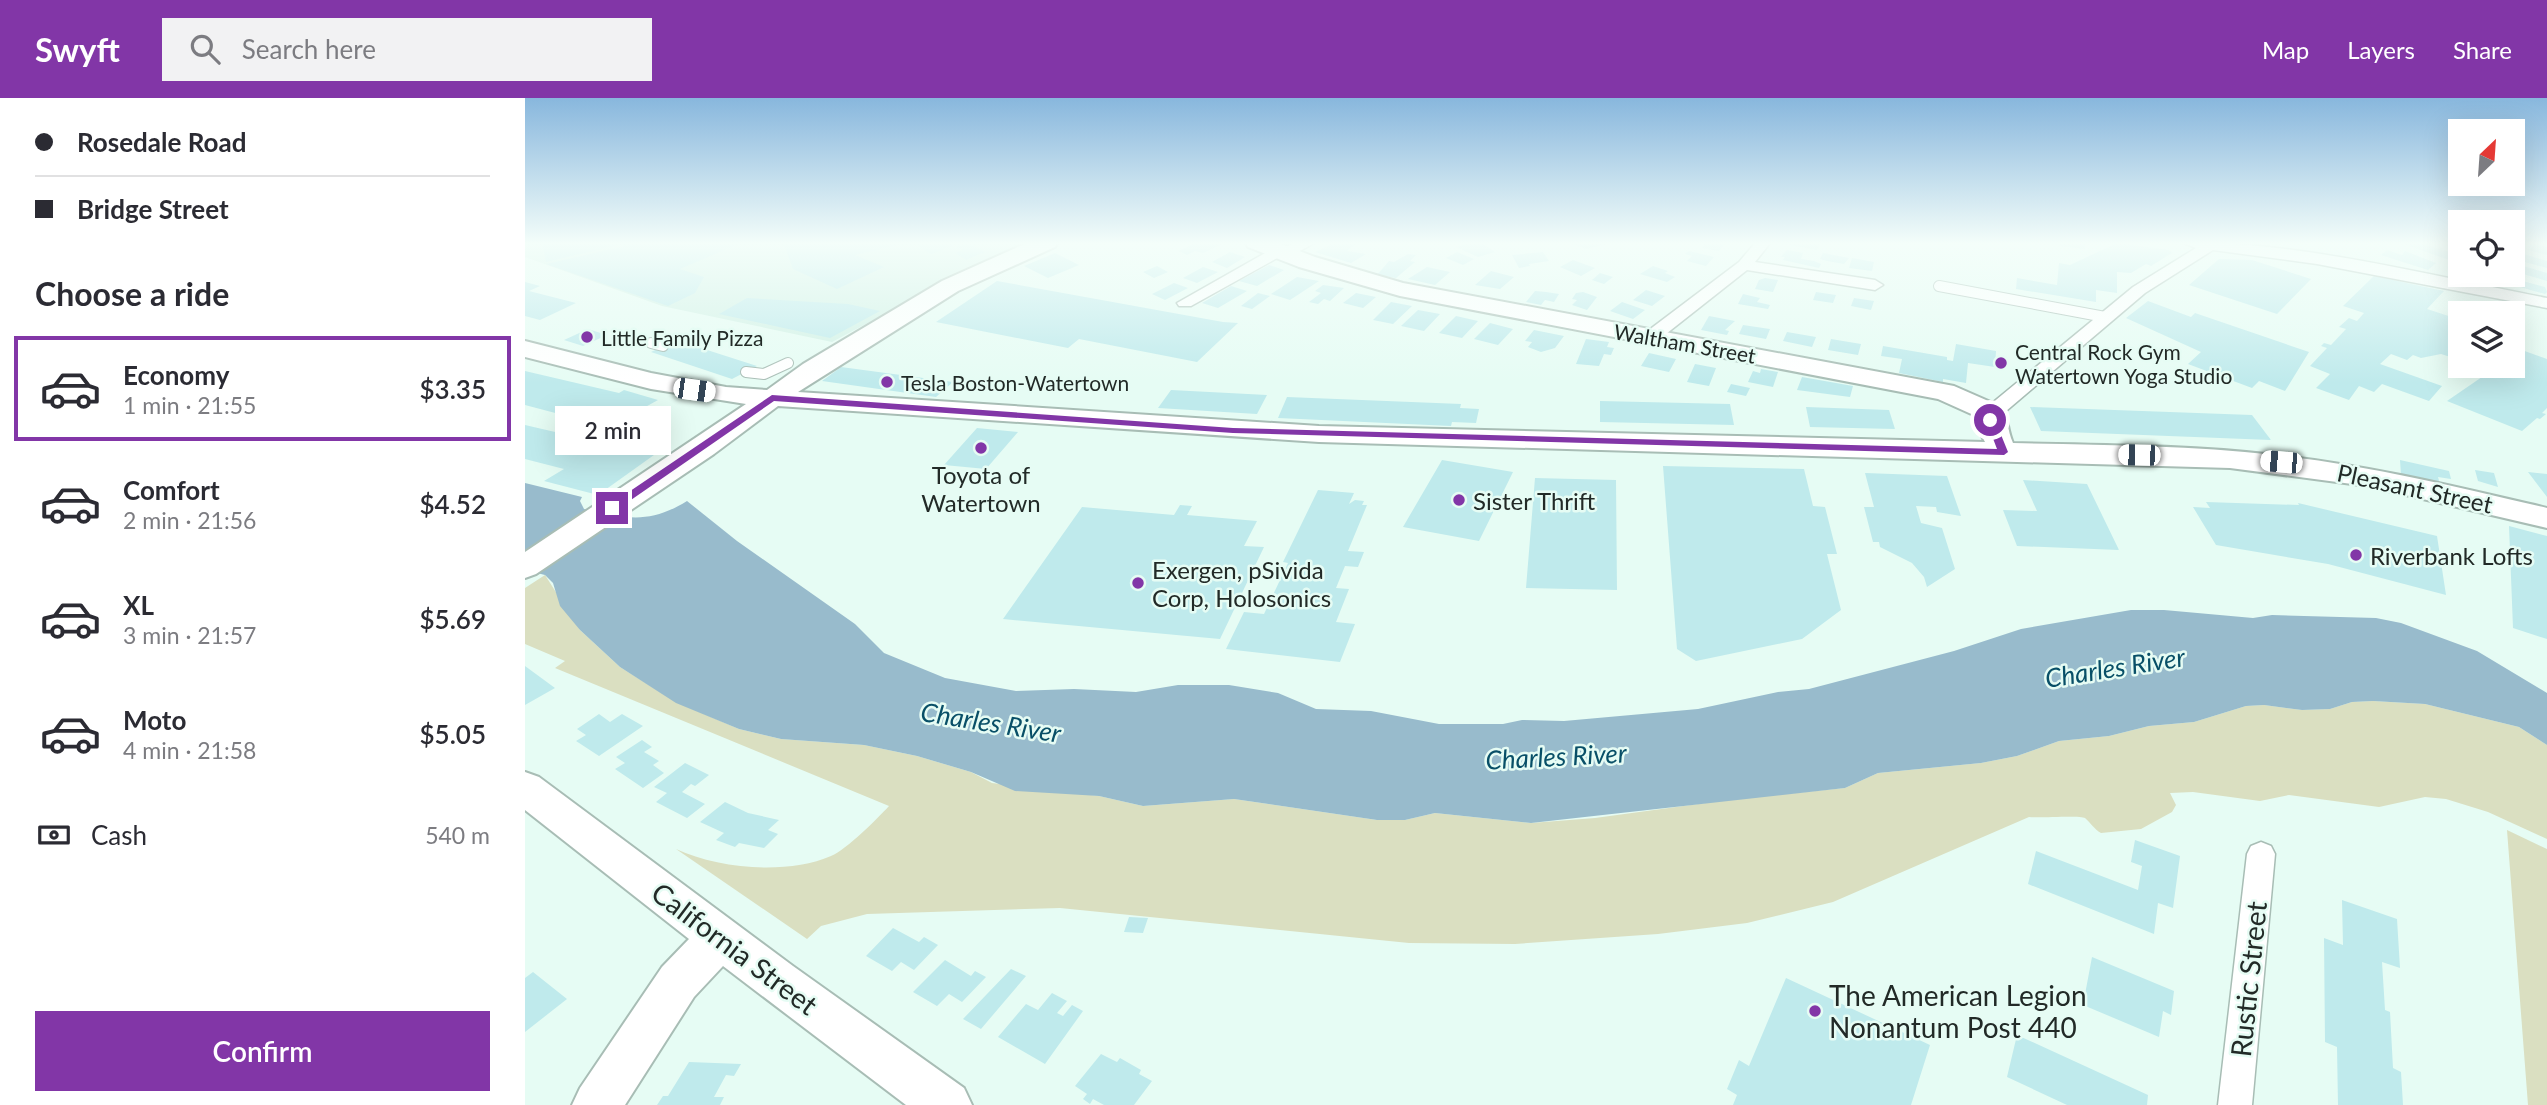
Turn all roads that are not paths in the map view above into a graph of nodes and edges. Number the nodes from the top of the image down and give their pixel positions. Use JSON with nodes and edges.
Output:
{"nodes":[{"id":1,"x":945,"y":289,"type":"edge"},
{"id":2,"x":1212,"y":289,"type":"edge"},
{"id":3,"x":1400,"y":289,"type":"edge"},
{"id":4,"x":1713,"y":289,"type":"edge"},
{"id":5,"x":1955,"y":289,"type":"edge"},
{"id":6,"x":2141,"y":289,"type":"edge"},
{"id":7,"x":2495,"y":289,"type":"edge"},
{"id":8,"x":1185,"y":303,"type":"dead end"},
{"id":9,"x":2547,"y":303,"type":"edge"},
{"id":10,"x":2105,"y":317,"type":"junction"},
{"id":11,"x":1651,"y":337,"type":"junction"},
{"id":12,"x":651,"y":343,"type":"dead end"},
{"id":13,"x":663,"y":346,"type":"dead end"},
{"id":14,"x":525,"y":349,"type":"edge"},
{"id":15,"x":788,"y":363,"type":"dead end"},
{"id":16,"x":746,"y":372,"type":"dead end"},
{"id":17,"x":772,"y":398,"type":"junction"},
{"id":18,"x":1992,"y":413,"type":"junction"},
{"id":19,"x":2004,"y":452,"type":"junction"},
{"id":20,"x":2547,"y":518,"type":"edge"},
{"id":21,"x":525,"y":567,"type":"edge"},
{"id":22,"x":525,"y":788,"type":"edge"},
{"id":23,"x":2261,"y":854,"type":"dead end"},
{"id":24,"x":721,"y":937,"type":"junction"},
{"id":25,"x":597,"y":1105,"type":"edge"},
{"id":26,"x":947,"y":1105,"type":"edge"},
{"id":27,"x":2235,"y":1105,"type":"edge"}],
"edges":[{"from":1,"to":17,"type":"street"},
{"from":2,"to":8,"type":"street"},
{"from":3,"to":11,"type":"street","name":"Waltham Street"},
{"from":4,"to":11,"type":"street"},
{"from":5,"to":10,"type":"lane"},
{"from":6,"to":10,"type":"street"},
{"from":7,"to":9,"type":"street"},
{"from":10,"to":18,"type":"street"},
{"from":11,"to":18,"type":"street","name":"Waltham Street"},
{"from":12,"to":13,"type":"lane"},
{"from":14,"to":17,"type":"street","name":"Pleasant Street"},
{"from":15,"to":16,"type":"lane"},
{"from":17,"to":19,"type":"street","name":"Pleasant Street"},
{"from":17,"to":21,"type":"street"},
{"from":18,"to":19,"type":"street"},
{"from":19,"to":20,"type":"street","name":"Pleasant Street"},
{"from":22,"to":24,"type":"street","name":"California Street"},
{"from":23,"to":27,"type":"street","name":"Rustic Street"},
{"from":24,"to":25,"type":"street"},
{"from":24,"to":26,"type":"street","name":"California Street"}]}
